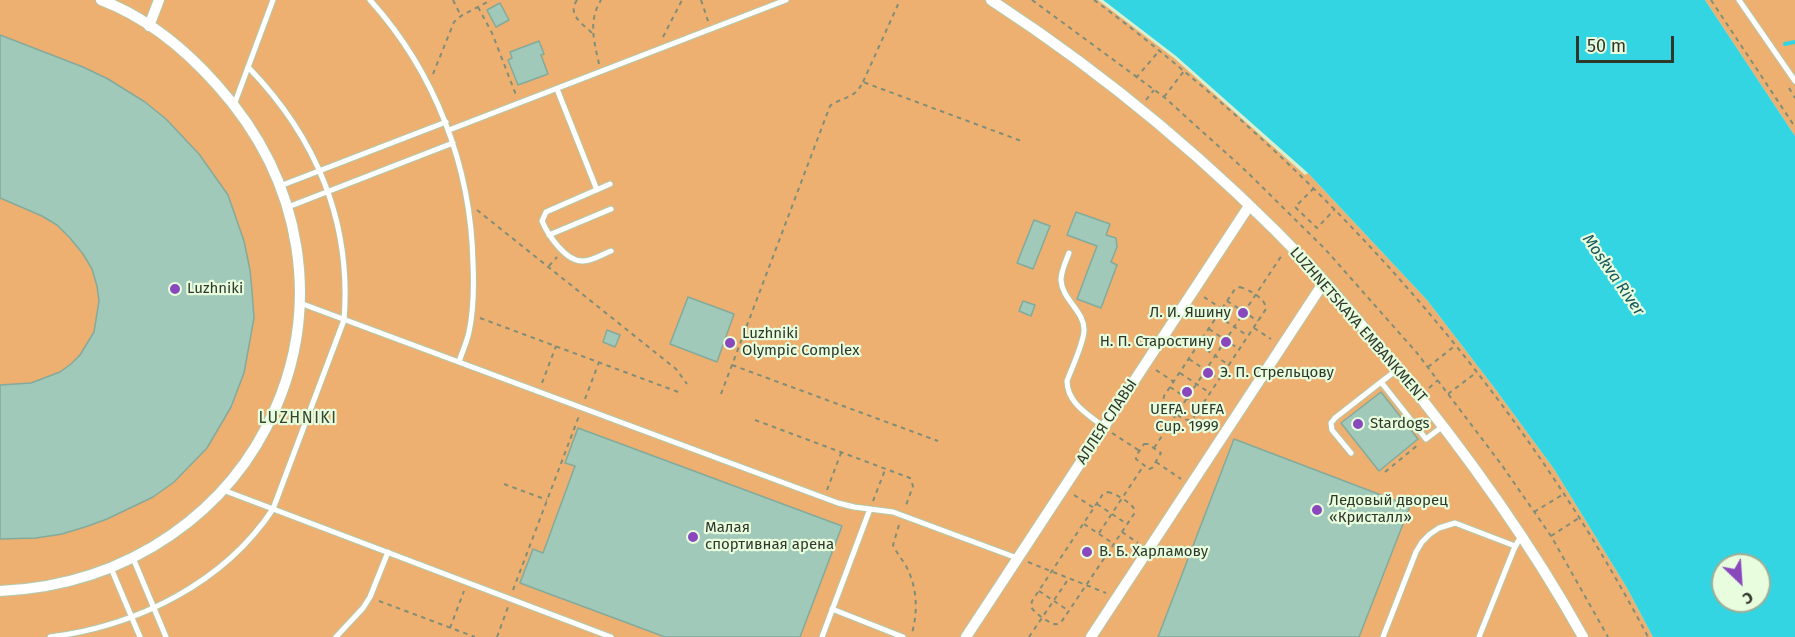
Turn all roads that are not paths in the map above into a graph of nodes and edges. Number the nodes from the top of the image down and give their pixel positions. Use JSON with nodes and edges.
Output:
{"nodes":[{"id":1,"x":101,"y":0,"type":"edge"},
{"id":2,"x":273,"y":0,"type":"edge"},
{"id":3,"x":370,"y":0,"type":"edge"},
{"id":4,"x":786,"y":0,"type":"edge"},
{"id":5,"x":991,"y":0,"type":"edge"},
{"id":6,"x":1739,"y":0,"type":"edge"},
{"id":7,"x":157,"y":4,"type":"edge"},
{"id":8,"x":149,"y":26,"type":"junction"},
{"id":9,"x":248,"y":67,"type":"junction"},
{"id":10,"x":1795,"y":81,"type":"edge"},
{"id":11,"x":557,"y":88,"type":"junction"},
{"id":12,"x":234,"y":105,"type":"junction"},
{"id":13,"x":446,"y":122,"type":"junction"},
{"id":14,"x":449,"y":130,"type":"junction"},
{"id":15,"x":453,"y":143,"type":"junction"},
{"id":16,"x":320,"y":170,"type":"junction"},
{"id":17,"x":610,"y":184,"type":"dead end"},
{"id":18,"x":280,"y":186,"type":"junction"},
{"id":19,"x":597,"y":190,"type":"junction"},
{"id":20,"x":328,"y":191,"type":"junction"},
{"id":21,"x":1249,"y":206,"type":"junction"},
{"id":22,"x":288,"y":207,"type":"junction"},
{"id":23,"x":610,"y":209,"type":"dead end"},
{"id":24,"x":549,"y":235,"type":"junction"},
{"id":25,"x":611,"y":251,"type":"dead end"},
{"id":26,"x":1069,"y":253,"type":"dead end"},
{"id":27,"x":1324,"y":282,"type":"junction"},
{"id":28,"x":300,"y":303,"type":"junction"},
{"id":29,"x":344,"y":320,"type":"junction"},
{"id":30,"x":459,"y":362,"type":"junction"},
{"id":31,"x":1398,"y":369,"type":"junction"},
{"id":32,"x":1382,"y":382,"type":"junction"},
{"id":33,"x":1443,"y":426,"type":"junction"},
{"id":34,"x":1104,"y":427,"type":"junction"},
{"id":35,"x":1351,"y":453,"type":"dead end"},
{"id":36,"x":223,"y":490,"type":"junction"},
{"id":37,"x":273,"y":509,"type":"junction"},
{"id":38,"x":870,"y":509,"type":"junction"},
{"id":39,"x":1518,"y":541,"type":"junction"},
{"id":40,"x":388,"y":552,"type":"junction"},
{"id":41,"x":133,"y":558,"type":"junction"},
{"id":42,"x":1017,"y":558,"type":"junction"},
{"id":43,"x":111,"y":568,"type":"junction"},
{"id":44,"x":0,"y":591,"type":"edge"},
{"id":45,"x":154,"y":608,"type":"junction"},
{"id":46,"x":832,"y":609,"type":"junction"},
{"id":47,"x":132,"y":617,"type":"junction"},
{"id":48,"x":50,"y":637,"type":"edge"},
{"id":49,"x":140,"y":637,"type":"edge"},
{"id":50,"x":166,"y":637,"type":"edge"},
{"id":51,"x":336,"y":637,"type":"edge"},
{"id":52,"x":611,"y":637,"type":"edge"},
{"id":53,"x":822,"y":637,"type":"edge"},
{"id":54,"x":903,"y":637,"type":"edge"},
{"id":55,"x":966,"y":637,"type":"edge"},
{"id":56,"x":1091,"y":637,"type":"edge"},
{"id":57,"x":1383,"y":637,"type":"edge"},
{"id":58,"x":1479,"y":637,"type":"edge"},
{"id":59,"x":1582,"y":637,"type":"edge"}],
"edges":[{"from":1,"to":8,"type":"street"},
{"from":2,"to":9,"type":"lane"},
{"from":3,"to":13,"type":"lane"},
{"from":4,"to":11,"type":"lane"},
{"from":5,"to":21,"type":"street","name":"LUZHNETSKAYA EMBANKMENT"},
{"from":6,"to":10,"type":"lane"},
{"from":7,"to":8,"type":"street"},
{"from":8,"to":12,"type":"street"},
{"from":9,"to":12,"type":"lane"},
{"from":9,"to":16,"type":"lane"},
{"from":11,"to":14,"type":"lane"},
{"from":11,"to":19,"type":"lane"},
{"from":12,"to":18,"type":"street"},
{"from":13,"to":14,"type":"lane"},
{"from":13,"to":16,"type":"lane"},
{"from":14,"to":15,"type":"lane"},
{"from":15,"to":20,"type":"lane"},
{"from":15,"to":30,"type":"lane"},
{"from":16,"to":18,"type":"lane"},
{"from":16,"to":20,"type":"lane"},
{"from":17,"to":19,"type":"lane"},
{"from":18,"to":22,"type":"street"},
{"from":19,"to":24,"type":"lane"},
{"from":20,"to":22,"type":"lane"},
{"from":20,"to":29,"type":"lane"},
{"from":21,"to":27,"type":"street","name":"LUZHNETSKAYA EMBANKMENT"},
{"from":21,"to":34,"type":"street","name":"АЛЛЕЯ СЛАВЫ"},
{"from":22,"to":28,"type":"street"},
{"from":23,"to":24,"type":"lane"},
{"from":24,"to":25,"type":"lane"},
{"from":26,"to":34,"type":"lane"},
{"from":27,"to":31,"type":"street","name":"LUZHNETSKAYA EMBANKMENT"},
{"from":27,"to":56,"type":"street"},
{"from":28,"to":29,"type":"lane"},
{"from":28,"to":36,"type":"street"},
{"from":29,"to":30,"type":"lane"},
{"from":29,"to":37,"type":"lane"},
{"from":30,"to":38,"type":"lane"},
{"from":31,"to":32,"type":"lane"},
{"from":31,"to":33,"type":"street","name":"LUZHNETSKAYA EMBANKMENT"},
{"from":32,"to":33,"type":"lane"},
{"from":32,"to":35,"type":"lane"},
{"from":33,"to":39,"type":"street","name":"LUZHNETSKAYA EMBANKMENT"},
{"from":34,"to":42,"type":"street","name":"АЛЛЕЯ СЛАВЫ"},
{"from":36,"to":37,"type":"lane"},
{"from":36,"to":41,"type":"street"},
{"from":37,"to":40,"type":"lane"},
{"from":37,"to":45,"type":"lane"},
{"from":38,"to":42,"type":"lane"},
{"from":38,"to":46,"type":"lane"},
{"from":39,"to":57,"type":"lane"},
{"from":39,"to":58,"type":"lane"},
{"from":39,"to":59,"type":"street","name":"LUZHNETSKAYA EMBANKMENT"},
{"from":40,"to":51,"type":"lane"},
{"from":40,"to":52,"type":"lane"},
{"from":41,"to":43,"type":"street"},
{"from":41,"to":45,"type":"lane"},
{"from":42,"to":55,"type":"street","name":"АЛЛЕЯ СЛАВЫ"},
{"from":43,"to":44,"type":"street"},
{"from":43,"to":47,"type":"lane"},
{"from":45,"to":47,"type":"lane"},
{"from":45,"to":50,"type":"lane"},
{"from":46,"to":53,"type":"lane"},
{"from":46,"to":54,"type":"lane"},
{"from":47,"to":48,"type":"lane"},
{"from":47,"to":49,"type":"lane"}]}
